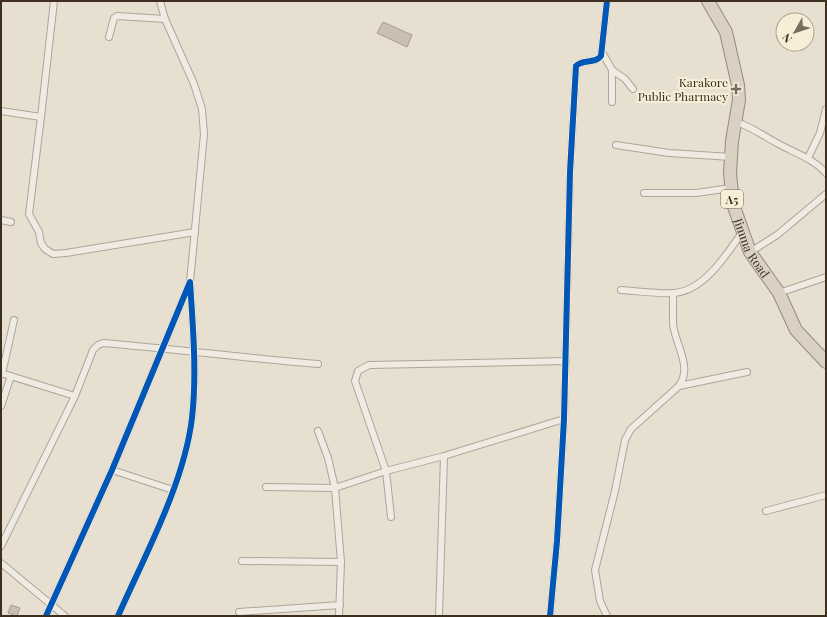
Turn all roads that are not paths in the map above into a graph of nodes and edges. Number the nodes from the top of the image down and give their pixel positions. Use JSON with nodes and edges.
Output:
{"nodes":[{"id":1,"x":54,"y":1,"type":"edge"},
{"id":2,"x":160,"y":1,"type":"edge"},
{"id":3,"x":607,"y":1,"type":"edge"},
{"id":4,"x":708,"y":1,"type":"edge"},
{"id":5,"x":165,"y":19,"type":"junction"},
{"id":6,"x":109,"y":36,"type":"dead end"},
{"id":7,"x":602,"y":52,"type":"junction"},
{"id":8,"x":612,"y":70,"type":"junction"},
{"id":9,"x":633,"y":89,"type":"dead end"},
{"id":10,"x":612,"y":102,"type":"dead end"},
{"id":11,"x":826,"y":109,"type":"edge"},
{"id":12,"x":1,"y":111,"type":"edge"},
{"id":13,"x":41,"y":117,"type":"junction"},
{"id":14,"x":736,"y":122,"type":"junction"},
{"id":15,"x":616,"y":145,"type":"dead end"},
{"id":16,"x":731,"y":157,"type":"junction"},
{"id":17,"x":808,"y":158,"type":"junction"},
{"id":18,"x":826,"y":173,"type":"edge"},
{"id":19,"x":731,"y":188,"type":"junction"},
{"id":20,"x":644,"y":193,"type":"dead end"},
{"id":21,"x":826,"y":194,"type":"edge"},
{"id":22,"x":1,"y":220,"type":"edge"},
{"id":23,"x":11,"y":222,"type":"dead end"},
{"id":24,"x":743,"y":230,"type":"junction"},
{"id":25,"x":195,"y":232,"type":"junction"},
{"id":26,"x":750,"y":252,"type":"junction"},
{"id":27,"x":826,"y":277,"type":"edge"},
{"id":28,"x":190,"y":282,"type":"junction"},
{"id":29,"x":621,"y":290,"type":"dead end"},
{"id":30,"x":673,"y":293,"type":"junction"},
{"id":31,"x":779,"y":293,"type":"junction"},
{"id":32,"x":14,"y":320,"type":"dead end"},
{"id":33,"x":164,"y":348,"type":"junction"},
{"id":34,"x":195,"y":353,"type":"junction"},
{"id":35,"x":566,"y":361,"type":"junction"},
{"id":36,"x":826,"y":362,"type":"edge"},
{"id":37,"x":318,"y":364,"type":"dead end"},
{"id":38,"x":747,"y":372,"type":"dead end"},
{"id":39,"x":1,"y":373,"type":"edge"},
{"id":40,"x":11,"y":376,"type":"junction"},
{"id":41,"x":679,"y":386,"type":"junction"},
{"id":42,"x":74,"y":396,"type":"junction"},
{"id":43,"x":1,"y":406,"type":"edge"},
{"id":44,"x":564,"y":419,"type":"junction"},
{"id":45,"x":318,"y":431,"type":"dead end"},
{"id":46,"x":444,"y":456,"type":"junction"},
{"id":47,"x":112,"y":470,"type":"junction"},
{"id":48,"x":386,"y":471,"type":"junction"},
{"id":49,"x":266,"y":488,"type":"dead end"},
{"id":50,"x":335,"y":488,"type":"junction"},
{"id":51,"x":173,"y":490,"type":"junction"},
{"id":52,"x":826,"y":495,"type":"edge"},
{"id":53,"x":766,"y":511,"type":"dead end"},
{"id":54,"x":390,"y":517,"type":"dead end"},
{"id":55,"x":1,"y":546,"type":"edge"},
{"id":56,"x":242,"y":561,"type":"dead end"},
{"id":57,"x":341,"y":562,"type":"junction"},
{"id":58,"x":1,"y":563,"type":"edge"},
{"id":59,"x":51,"y":604,"type":"junction"},
{"id":60,"x":340,"y":605,"type":"junction"},
{"id":61,"x":239,"y":612,"type":"dead end"},
{"id":62,"x":46,"y":616,"type":"edge"},
{"id":63,"x":65,"y":616,"type":"edge"},
{"id":64,"x":118,"y":616,"type":"edge"},
{"id":65,"x":339,"y":616,"type":"edge"},
{"id":66,"x":439,"y":616,"type":"edge"},
{"id":67,"x":550,"y":616,"type":"edge"},
{"id":68,"x":607,"y":616,"type":"edge"}],
"edges":[{"from":1,"to":13,"type":"street"},
{"from":2,"to":5,"type":"street"},
{"from":3,"to":7,"type":"street"},
{"from":4,"to":14,"type":"highway","name":"Jimma Road","number":"A5"},
{"from":5,"to":6,"type":"street"},
{"from":5,"to":25,"type":"street"},
{"from":7,"to":8,"type":"street"},
{"from":7,"to":35,"type":"street"},
{"from":8,"to":9,"type":"street"},
{"from":8,"to":10,"type":"street"},
{"from":11,"to":17,"type":"street"},
{"from":12,"to":13,"type":"street"},
{"from":13,"to":25,"type":"street"},
{"from":14,"to":16,"type":"highway","name":"Jimma Road","number":"A5"},
{"from":14,"to":17,"type":"street"},
{"from":15,"to":16,"type":"street"},
{"from":16,"to":19,"type":"highway","name":"Jimma Road","number":"A5"},
{"from":17,"to":18,"type":"street"},
{"from":19,"to":20,"type":"street"},
{"from":19,"to":24,"type":"highway","name":"Jimma Road","number":"A5"},
{"from":21,"to":26,"type":"street"},
{"from":22,"to":23,"type":"street"},
{"from":24,"to":26,"type":"highway","name":"Jimma Road","number":"A5"},
{"from":24,"to":30,"type":"street"},
{"from":25,"to":28,"type":"street"},
{"from":26,"to":31,"type":"highway","name":"Jimma Road","number":"A5"},
{"from":27,"to":31,"type":"street"},
{"from":28,"to":33,"type":"street"},
{"from":28,"to":34,"type":"street"},
{"from":29,"to":30,"type":"street"},
{"from":30,"to":41,"type":"street"},
{"from":31,"to":36,"type":"highway","name":"Jimma Road","number":"A5"},
{"from":32,"to":39,"type":"street"},
{"from":33,"to":34,"type":"street"},
{"from":33,"to":42,"type":"street"},
{"from":33,"to":47,"type":"street"},
{"from":34,"to":37,"type":"street"},
{"from":34,"to":51,"type":"street"},
{"from":35,"to":44,"type":"street"},
{"from":35,"to":48,"type":"street"},
{"from":38,"to":41,"type":"street"},
{"from":39,"to":40,"type":"street"},
{"from":40,"to":42,"type":"street"},
{"from":40,"to":43,"type":"street"},
{"from":41,"to":68,"type":"street"},
{"from":42,"to":55,"type":"street"},
{"from":44,"to":46,"type":"street"},
{"from":44,"to":67,"type":"street"},
{"from":45,"to":50,"type":"street"},
{"from":46,"to":48,"type":"street"},
{"from":46,"to":66,"type":"street"},
{"from":47,"to":51,"type":"street"},
{"from":47,"to":59,"type":"street"},
{"from":48,"to":50,"type":"street"},
{"from":48,"to":54,"type":"street"},
{"from":49,"to":50,"type":"street"},
{"from":50,"to":57,"type":"street"},
{"from":51,"to":64,"type":"street"},
{"from":52,"to":53,"type":"street"},
{"from":56,"to":57,"type":"street"},
{"from":57,"to":60,"type":"street"},
{"from":58,"to":59,"type":"street"},
{"from":59,"to":62,"type":"street"},
{"from":59,"to":63,"type":"street"},
{"from":60,"to":61,"type":"street"},
{"from":60,"to":65,"type":"street"}]}
